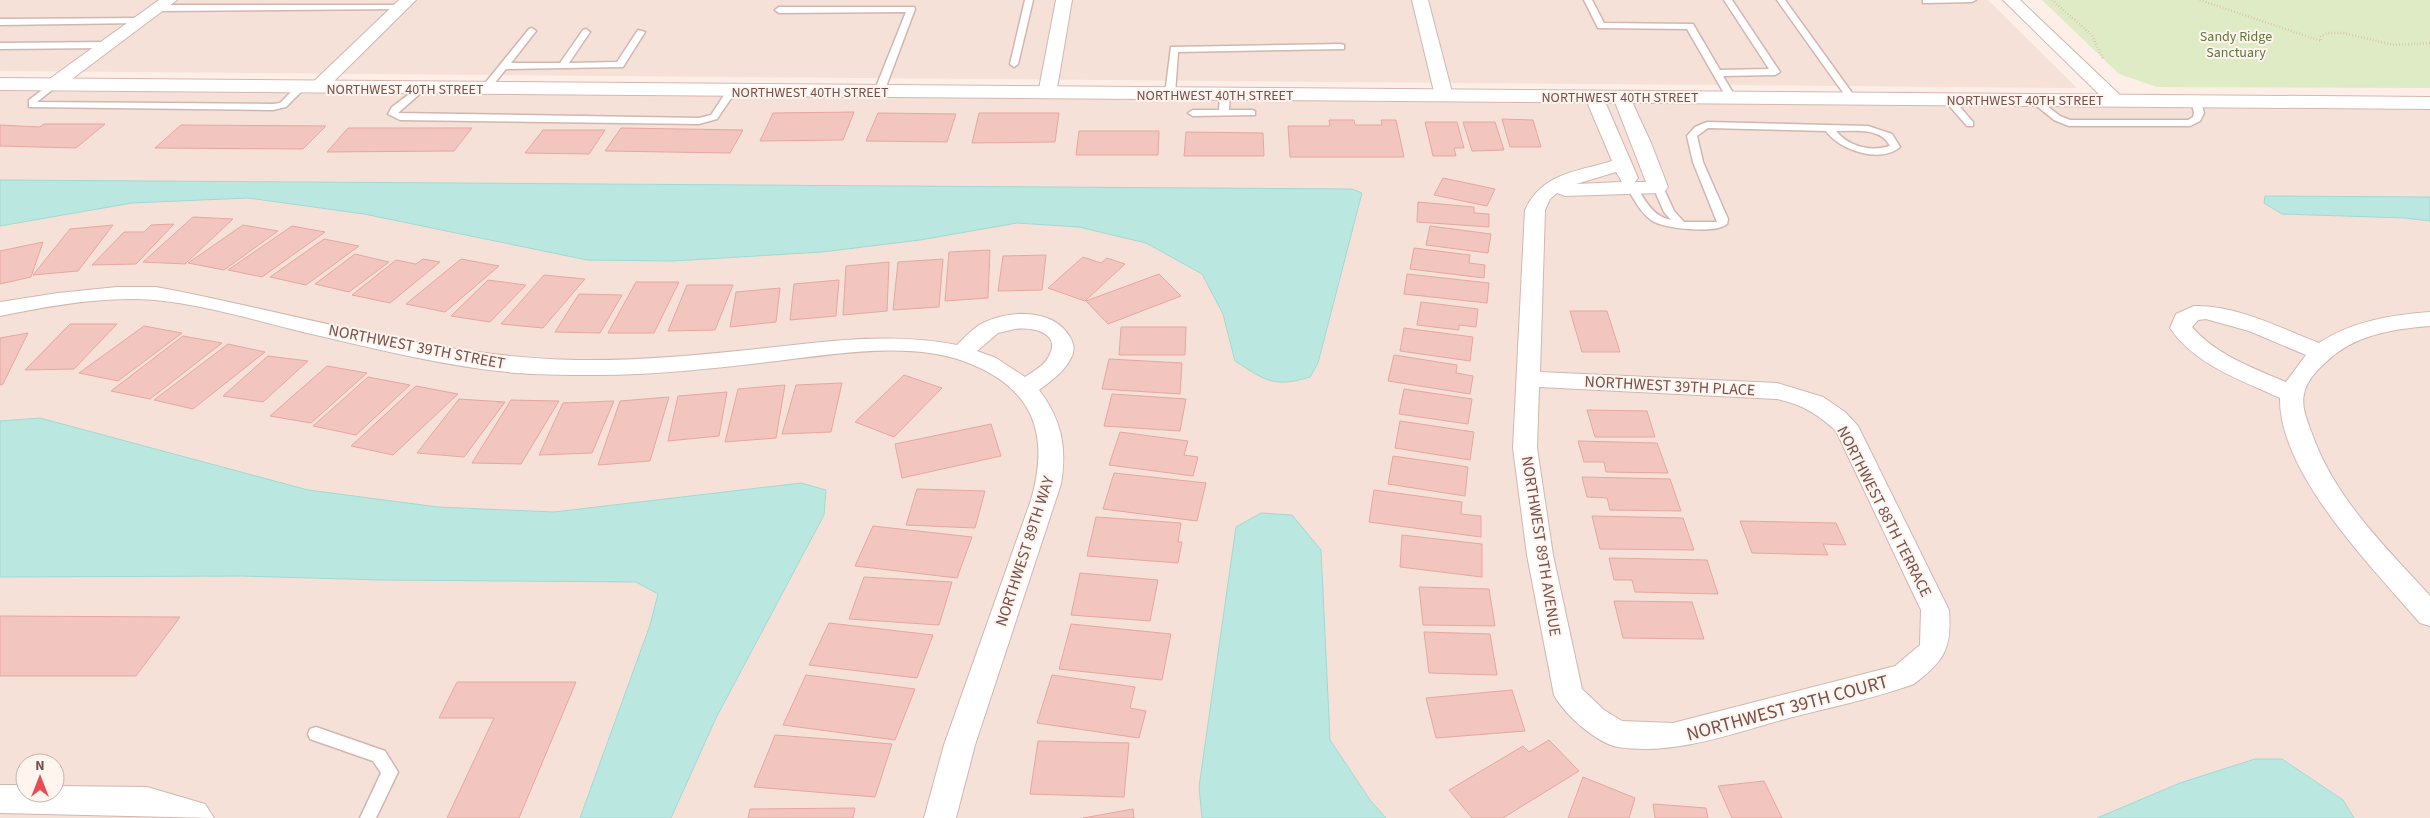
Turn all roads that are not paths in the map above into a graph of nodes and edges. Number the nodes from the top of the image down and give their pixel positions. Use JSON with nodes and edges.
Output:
{"nodes":[{"id":1,"x":1030,"y":0,"type":"edge"},
{"id":2,"x":1064,"y":0,"type":"edge"},
{"id":3,"x":1420,"y":0,"type":"edge"},
{"id":4,"x":1588,"y":0,"type":"edge"},
{"id":5,"x":1728,"y":0,"type":"edge"},
{"id":6,"x":1781,"y":0,"type":"edge"},
{"id":7,"x":1972,"y":0,"type":"edge"},
{"id":8,"x":2011,"y":0,"type":"edge"},
{"id":9,"x":1926,"y":1,"type":"edge"},
{"id":10,"x":163,"y":4,"type":"edge"},
{"id":11,"x":404,"y":4,"type":"edge"},
{"id":12,"x":779,"y":10,"type":"dead end"},
{"id":13,"x":141,"y":20,"type":"junction"},
{"id":14,"x":0,"y":22,"type":"edge"},
{"id":15,"x":532,"y":31,"type":"dead end"},
{"id":16,"x":586,"y":32,"type":"dead end"},
{"id":17,"x":641,"y":32,"type":"dead end"},
{"id":18,"x":0,"y":46,"type":"edge"},
{"id":19,"x":107,"y":46,"type":"junction"},
{"id":20,"x":1341,"y":47,"type":"dead end"},
{"id":21,"x":1014,"y":64,"type":"dead end"},
{"id":22,"x":504,"y":66,"type":"junction"},
{"id":23,"x":562,"y":66,"type":"junction"},
{"id":24,"x":1717,"y":73,"type":"junction"},
{"id":25,"x":0,"y":84,"type":"edge"},
{"id":26,"x":54,"y":84,"type":"junction"},
{"id":27,"x":309,"y":88,"type":"junction"},
{"id":28,"x":420,"y":89,"type":"junction"},
{"id":29,"x":485,"y":89,"type":"junction"},
{"id":30,"x":731,"y":91,"type":"junction"},
{"id":31,"x":879,"y":92,"type":"junction"},
{"id":32,"x":1047,"y":94,"type":"junction"},
{"id":33,"x":1170,"y":94,"type":"junction"},
{"id":34,"x":1444,"y":96,"type":"junction"},
{"id":35,"x":1594,"y":96,"type":"junction"},
{"id":36,"x":1622,"y":97,"type":"junction"},
{"id":37,"x":1731,"y":98,"type":"junction"},
{"id":38,"x":1852,"y":99,"type":"junction"},
{"id":39,"x":1949,"y":100,"type":"junction"},
{"id":40,"x":2035,"y":100,"type":"junction"},
{"id":41,"x":2115,"y":100,"type":"junction"},
{"id":42,"x":2196,"y":101,"type":"junction"},
{"id":43,"x":2430,"y":103,"type":"edge"},
{"id":44,"x":1225,"y":104,"type":"junction"},
{"id":45,"x":1193,"y":113,"type":"dead end"},
{"id":46,"x":1252,"y":113,"type":"dead end"},
{"id":47,"x":1970,"y":124,"type":"dead end"},
{"id":48,"x":1829,"y":128,"type":"junction"},
{"id":49,"x":1622,"y":164,"type":"junction"},
{"id":50,"x":1658,"y":187,"type":"junction"},
{"id":51,"x":1632,"y":188,"type":"junction"},
{"id":52,"x":1551,"y":190,"type":"junction"},
{"id":53,"x":1680,"y":224,"type":"junction"},
{"id":54,"x":0,"y":309,"type":"edge"},
{"id":55,"x":2430,"y":319,"type":"edge"},
{"id":56,"x":928,"y":346,"type":"joint"},
{"id":57,"x":2320,"y":352,"type":"junction"},
{"id":58,"x":962,"y":353,"type":"junction"},
{"id":59,"x":1528,"y":379,"type":"junction"},
{"id":60,"x":1025,"y":388,"type":"junction"},
{"id":61,"x":2292,"y":394,"type":"junction"},
{"id":62,"x":1810,"y":398,"type":"joint"},
{"id":63,"x":2430,"y":615,"type":"edge"},
{"id":64,"x":1938,"y":638,"type":"joint"},
{"id":65,"x":316,"y":734,"type":"dead end"},
{"id":66,"x":1617,"y":734,"type":"joint"},
{"id":67,"x":0,"y":799,"type":"edge"},
{"id":68,"x":198,"y":818,"type":"edge"},
{"id":69,"x":368,"y":818,"type":"edge"},
{"id":70,"x":940,"y":818,"type":"edge"}],
"edges":[{"from":1,"to":21,"type":"lane"},
{"from":2,"to":32,"type":"street"},
{"from":3,"to":34,"type":"street"},
{"from":4,"to":24,"type":"lane"},
{"from":5,"to":24,"type":"lane"},
{"from":6,"to":38,"type":"lane"},
{"from":7,"to":9,"type":"lane"},
{"from":8,"to":41,"type":"street"},
{"from":10,"to":11,"type":"lane"},
{"from":10,"to":13,"type":"street"},
{"from":11,"to":27,"type":"street"},
{"from":12,"to":31,"type":"lane"},
{"from":13,"to":14,"type":"lane"},
{"from":13,"to":19,"type":"street"},
{"from":15,"to":22,"type":"lane"},
{"from":16,"to":23,"type":"lane"},
{"from":17,"to":23,"type":"lane"},
{"from":18,"to":19,"type":"lane"},
{"from":19,"to":26,"type":"street"},
{"from":20,"to":33,"type":"lane"},
{"from":22,"to":23,"type":"lane"},
{"from":22,"to":29,"type":"lane"},
{"from":24,"to":37,"type":"lane"},
{"from":25,"to":26,"type":"street","name":"NORTHWEST 40TH STREET"},
{"from":26,"to":27,"type":"street","name":"NORTHWEST 40TH STREET"},
{"from":26,"to":27,"type":"lane"},
{"from":27,"to":28,"type":"street","name":"NORTHWEST 40TH STREET"},
{"from":28,"to":29,"type":"street","name":"NORTHWEST 40TH STREET"},
{"from":28,"to":30,"type":"lane"},
{"from":29,"to":30,"type":"street","name":"NORTHWEST 40TH STREET"},
{"from":30,"to":31,"type":"street","name":"NORTHWEST 40TH STREET"},
{"from":31,"to":32,"type":"street","name":"NORTHWEST 40TH STREET"},
{"from":32,"to":33,"type":"street","name":"NORTHWEST 40TH STREET"},
{"from":33,"to":44,"type":"street","name":"NORTHWEST 40TH STREET"},
{"from":34,"to":35,"type":"street","name":"NORTHWEST 40TH STREET"},
{"from":34,"to":44,"type":"street","name":"NORTHWEST 40TH STREET"},
{"from":35,"to":36,"type":"street","name":"NORTHWEST 40TH STREET"},
{"from":35,"to":49,"type":"street"},
{"from":36,"to":37,"type":"street","name":"NORTHWEST 40TH STREET"},
{"from":36,"to":50,"type":"street"},
{"from":37,"to":38,"type":"street","name":"NORTHWEST 40TH STREET"},
{"from":38,"to":39,"type":"street","name":"NORTHWEST 40TH STREET"},
{"from":39,"to":40,"type":"street","name":"NORTHWEST 40TH STREET"},
{"from":39,"to":47,"type":"lane"},
{"from":40,"to":41,"type":"street","name":"NORTHWEST 40TH STREET"},
{"from":40,"to":42,"type":"lane"},
{"from":41,"to":42,"type":"street","name":"NORTHWEST 40TH STREET"},
{"from":42,"to":43,"type":"street","name":"NORTHWEST 40TH STREET"},
{"from":44,"to":45,"type":"lane"},
{"from":44,"to":46,"type":"lane"},
{"from":48,"to":48,"type":"lane"},
{"from":48,"to":53,"type":"lane"},
{"from":49,"to":51,"type":"street"},
{"from":49,"to":52,"type":"street","name":"NORTHWEST 89TH AVENUE"},
{"from":50,"to":51,"type":"street"},
{"from":50,"to":53,"type":"lane"},
{"from":51,"to":52,"type":"street"},
{"from":51,"to":53,"type":"lane"},
{"from":52,"to":59,"type":"street","name":"NORTHWEST 89TH AVENUE"},
{"from":54,"to":56,"type":"street","name":"NORTHWEST 39TH STREET"},
{"from":55,"to":57,"type":"street"},
{"from":56,"to":58,"type":"street","name":"NORTHWEST 89TH WAY"},
{"from":57,"to":61,"type":"street"},
{"from":57,"to":61,"type":"street"},
{"from":58,"to":60,"type":"street","name":"NORTHWEST 89TH WAY"},
{"from":58,"to":60,"type":"street"},
{"from":59,"to":62,"type":"street","name":"NORTHWEST 39TH PLACE"},
{"from":59,"to":66,"type":"street","name":"NORTHWEST 89TH AVENUE"},
{"from":60,"to":70,"type":"street","name":"NORTHWEST 89TH WAY"},
{"from":61,"to":63,"type":"street"},
{"from":62,"to":64,"type":"street","name":"NORTHWEST 88TH TERRACE"},
{"from":64,"to":66,"type":"street","name":"NORTHWEST 39TH COURT"},
{"from":65,"to":69,"type":"lane"},
{"from":67,"to":68,"type":"street"}]}
